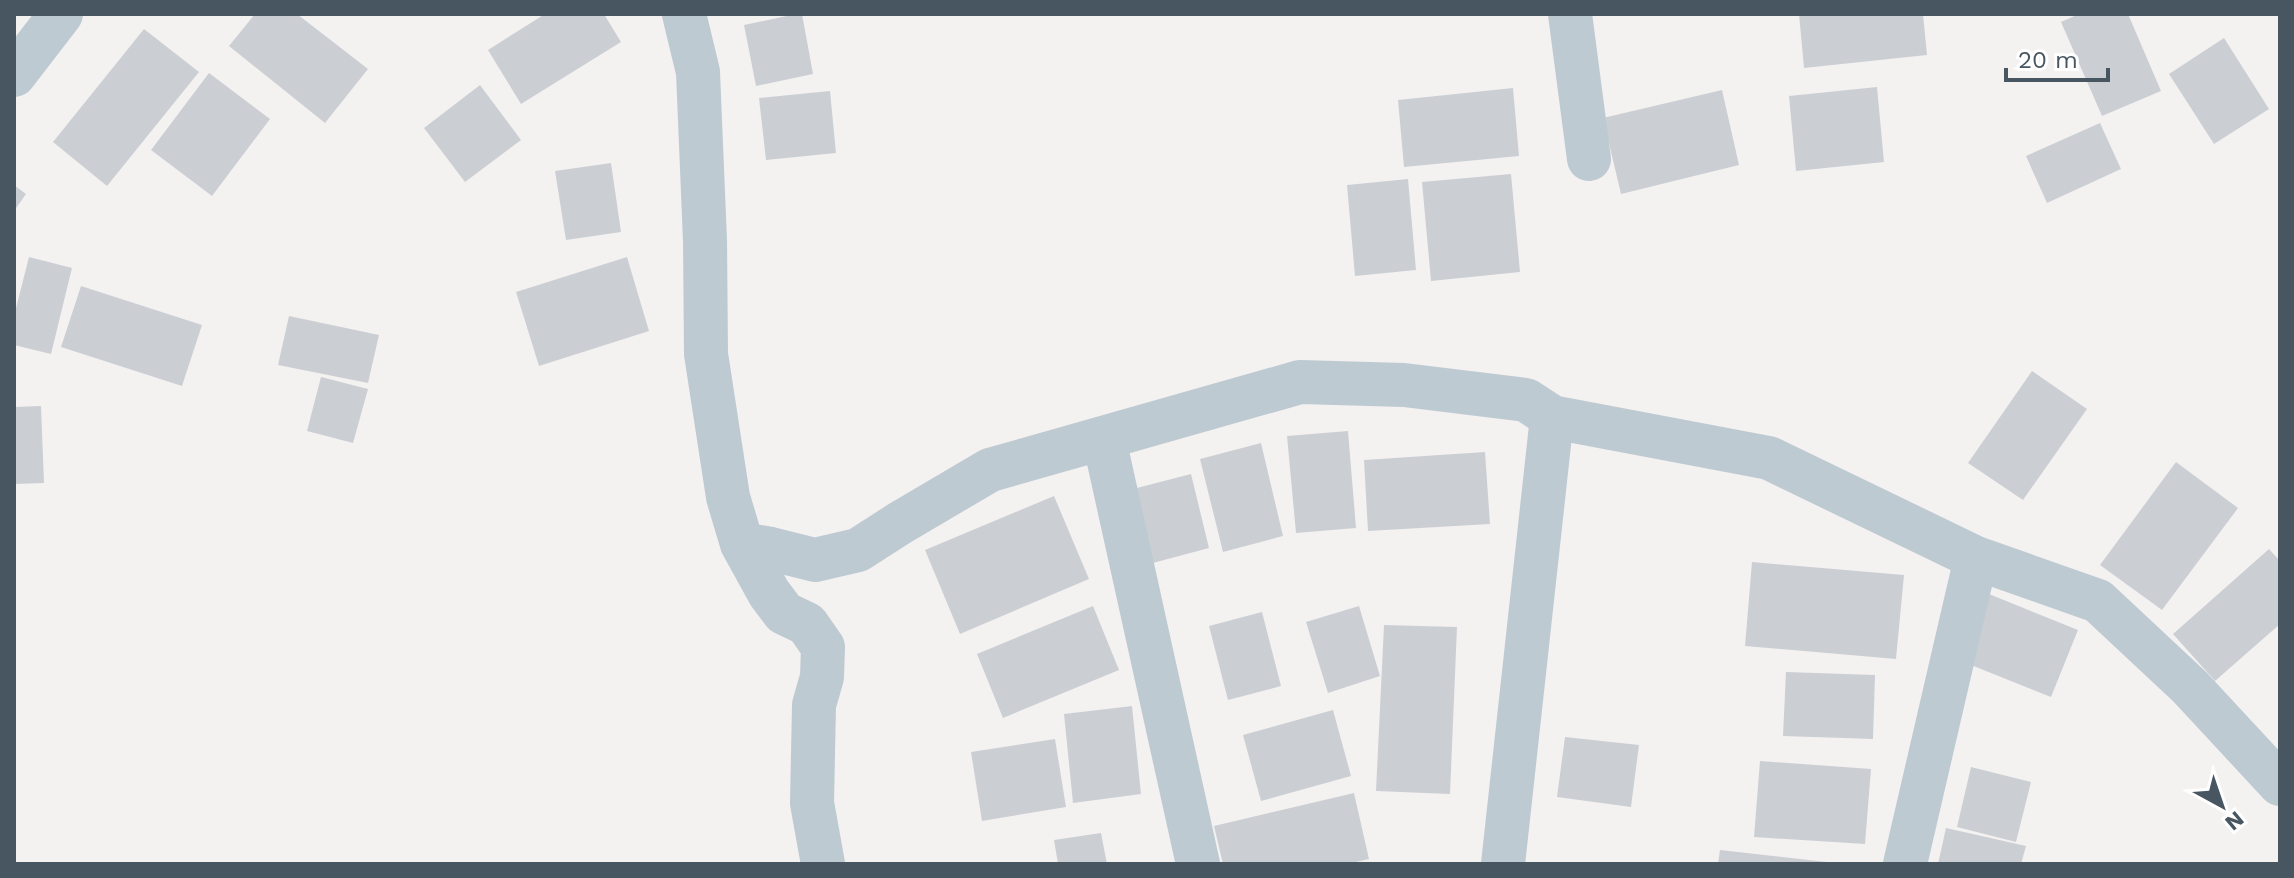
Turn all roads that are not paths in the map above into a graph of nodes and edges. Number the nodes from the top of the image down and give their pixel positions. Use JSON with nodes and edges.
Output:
{"nodes":[{"id":1,"x":61,"y":14,"type":"edge"},
{"id":2,"x":684,"y":14,"type":"edge"},
{"id":3,"x":1570,"y":14,"type":"edge"},
{"id":4,"x":14,"y":75,"type":"edge"},
{"id":5,"x":1589,"y":159,"type":"dead end"},
{"id":6,"x":1552,"y":417,"type":"junction"},
{"id":7,"x":1104,"y":439,"type":"junction"},
{"id":8,"x":742,"y":544,"type":"junction"},
{"id":9,"x":1976,"y":558,"type":"junction"},
{"id":10,"x":2280,"y":784,"type":"edge"},
{"id":11,"x":823,"y":864,"type":"edge"},
{"id":12,"x":1198,"y":864,"type":"edge"},
{"id":13,"x":1503,"y":864,"type":"edge"},
{"id":14,"x":1905,"y":864,"type":"edge"}],
"edges":[{"from":1,"to":4,"type":"street"},
{"from":2,"to":8,"type":"street"},
{"from":3,"to":5,"type":"street"},
{"from":6,"to":7,"type":"street"},
{"from":6,"to":9,"type":"street"},
{"from":6,"to":13,"type":"street"},
{"from":7,"to":8,"type":"street"},
{"from":7,"to":12,"type":"street"},
{"from":8,"to":11,"type":"street"},
{"from":9,"to":10,"type":"street"},
{"from":9,"to":14,"type":"street"}]}
